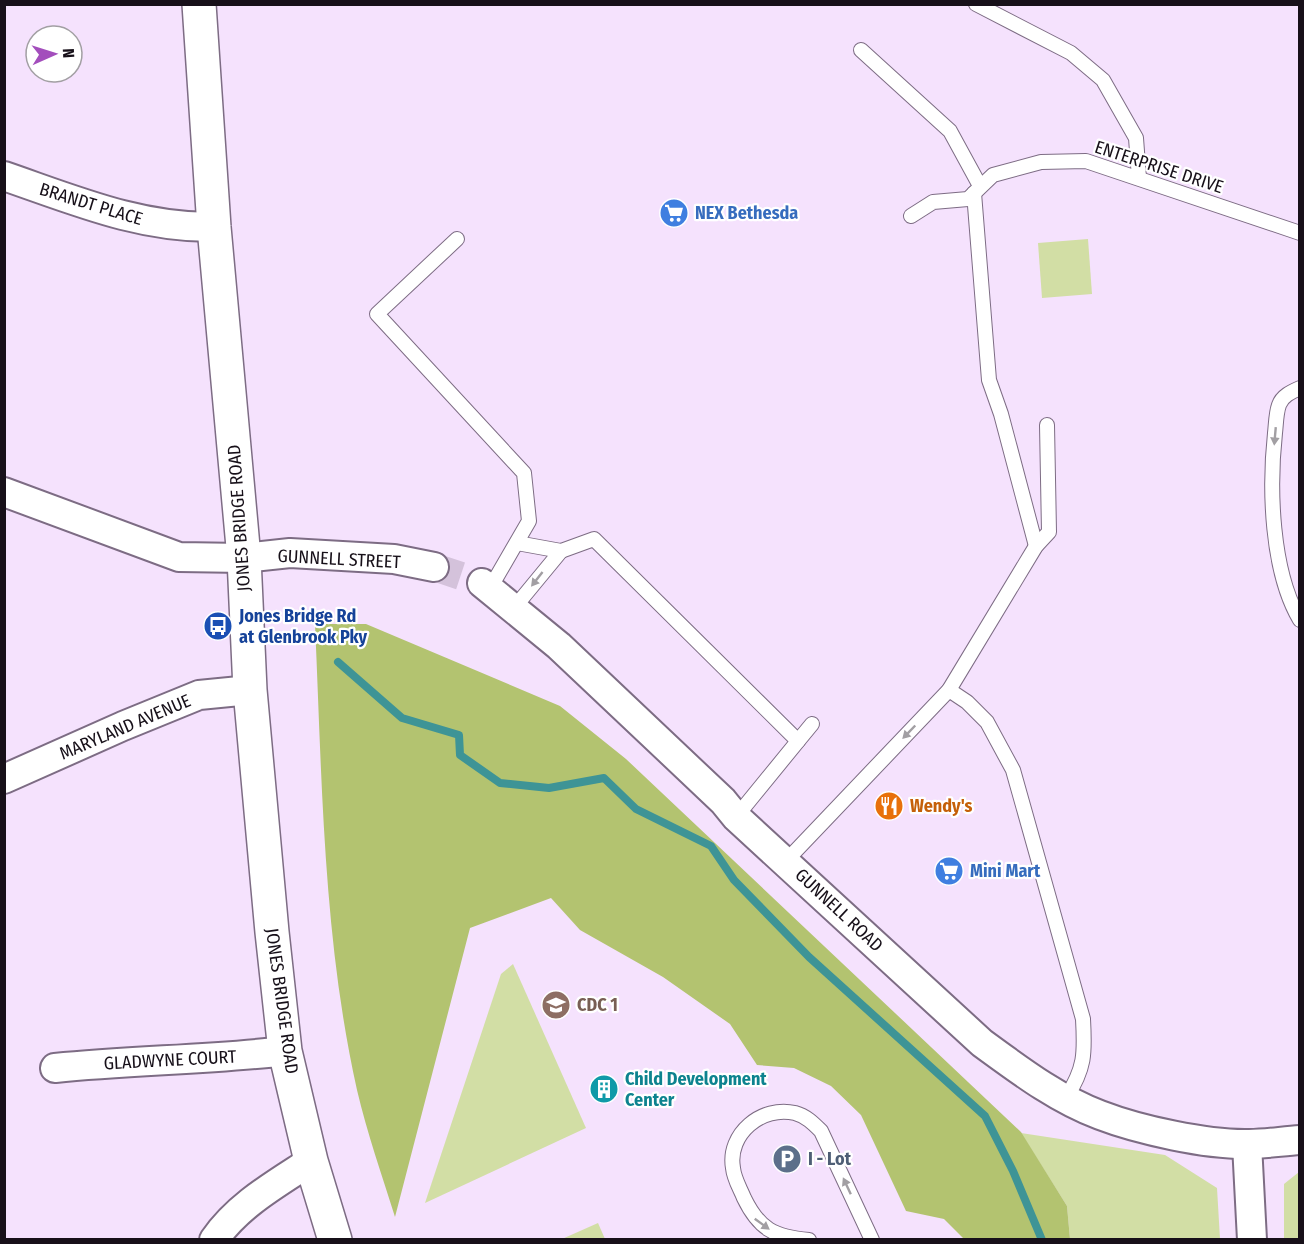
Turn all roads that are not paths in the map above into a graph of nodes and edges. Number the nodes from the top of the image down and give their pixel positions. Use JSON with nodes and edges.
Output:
{"nodes":[{"id":1,"x":199,"y":4,"type":"edge"},
{"id":2,"x":976,"y":4,"type":"edge"},
{"id":3,"x":861,"y":50,"type":"dead end"},
{"id":4,"x":4,"y":176,"type":"edge"},
{"id":5,"x":1140,"y":178,"type":"junction"},
{"id":6,"x":977,"y":190,"type":"junction"},
{"id":7,"x":911,"y":216,"type":"dead end"},
{"id":8,"x":214,"y":227,"type":"junction"},
{"id":9,"x":1299,"y":233,"type":"edge"},
{"id":10,"x":457,"y":239,"type":"dead end"},
{"id":11,"x":1299,"y":388,"type":"edge"},
{"id":12,"x":1047,"y":425,"type":"dead end"},
{"id":13,"x":4,"y":492,"type":"edge"},
{"id":14,"x":517,"y":543,"type":"junction"},
{"id":15,"x":1036,"y":546,"type":"junction"},
{"id":16,"x":561,"y":551,"type":"junction"},
{"id":17,"x":244,"y":558,"type":"junction"},
{"id":18,"x":435,"y":567,"type":"tunnel mouth"},
{"id":19,"x":485,"y":586,"type":"joint"},
{"id":20,"x":514,"y":608,"type":"junction"},
{"id":21,"x":1299,"y":620,"type":"edge"},
{"id":22,"x":250,"y":690,"type":"junction"},
{"id":23,"x":949,"y":690,"type":"junction"},
{"id":24,"x":812,"y":724,"type":"dead end"},
{"id":25,"x":798,"y":741,"type":"junction"},
{"id":26,"x":4,"y":779,"type":"edge"},
{"id":27,"x":736,"y":817,"type":"junction"},
{"id":28,"x":786,"y":861,"type":"junction"},
{"id":29,"x":285,"y":1051,"type":"junction"},
{"id":30,"x":55,"y":1068,"type":"dead end"},
{"id":31,"x":1066,"y":1098,"type":"junction"},
{"id":32,"x":1299,"y":1140,"type":"edge"},
{"id":33,"x":1247,"y":1144,"type":"junction"},
{"id":34,"x":311,"y":1161,"type":"junction"},
{"id":35,"x":214,"y":1239,"type":"edge"},
{"id":36,"x":336,"y":1239,"type":"edge"},
{"id":37,"x":809,"y":1239,"type":"edge"},
{"id":38,"x":872,"y":1239,"type":"edge"},
{"id":39,"x":1252,"y":1239,"type":"edge"}],
"edges":[{"from":1,"to":8,"type":"main road","name":"JONES BRIDGE ROAD"},
{"from":2,"to":5,"type":"lane"},
{"from":3,"to":6,"type":"lane"},
{"from":4,"to":8,"type":"street","name":"BRANDT PLACE"},
{"from":5,"to":6,"type":"lane","name":"ENTERPRISE DRIVE"},
{"from":5,"to":9,"type":"lane","name":"ENTERPRISE DRIVE"},
{"from":6,"to":7,"type":"lane","name":"ENTERPRISE DRIVE"},
{"from":6,"to":15,"type":"lane"},
{"from":8,"to":17,"type":"main road","name":"JONES BRIDGE ROAD"},
{"from":10,"to":14,"type":"lane"},
{"from":11,"to":21,"type":"lane","one_way":true},
{"from":12,"to":15,"type":"lane"},
{"from":13,"to":17,"type":"street","name":"GUNNELL STREET"},
{"from":14,"to":16,"type":"lane"},
{"from":14,"to":19,"type":"lane"},
{"from":15,"to":23,"type":"lane"},
{"from":16,"to":20,"type":"lane","one_way":true},
{"from":16,"to":25,"type":"lane"},
{"from":17,"to":18,"type":"street","name":"GUNNELL STREET"},
{"from":17,"to":22,"type":"main road","name":"JONES BRIDGE ROAD"},
{"from":19,"to":20,"type":"street","name":"GUNNELL ROAD"},
{"from":20,"to":27,"type":"street","name":"GUNNELL ROAD"},
{"from":22,"to":26,"type":"street","name":"MARYLAND AVENUE"},
{"from":22,"to":29,"type":"main road","name":"JONES BRIDGE ROAD"},
{"from":23,"to":28,"type":"lane","one_way":true},
{"from":23,"to":31,"type":"lane"},
{"from":24,"to":25,"type":"lane"},
{"from":25,"to":27,"type":"lane"},
{"from":27,"to":28,"type":"street","name":"GUNNELL ROAD"},
{"from":28,"to":31,"type":"street","name":"GUNNELL ROAD"},
{"from":29,"to":30,"type":"street","name":"GLADWYNE COURT"},
{"from":29,"to":34,"type":"main road","name":"JONES BRIDGE ROAD"},
{"from":31,"to":33,"type":"street","name":"GUNNELL ROAD"},
{"from":32,"to":33,"type":"street","name":"GUNNELL ROAD"},
{"from":33,"to":39,"type":"street"},
{"from":34,"to":35,"type":"street"},
{"from":34,"to":36,"type":"main road","name":"JONES BRIDGE ROAD"},
{"from":38,"to":37,"type":"lane","one_way":true}]}
